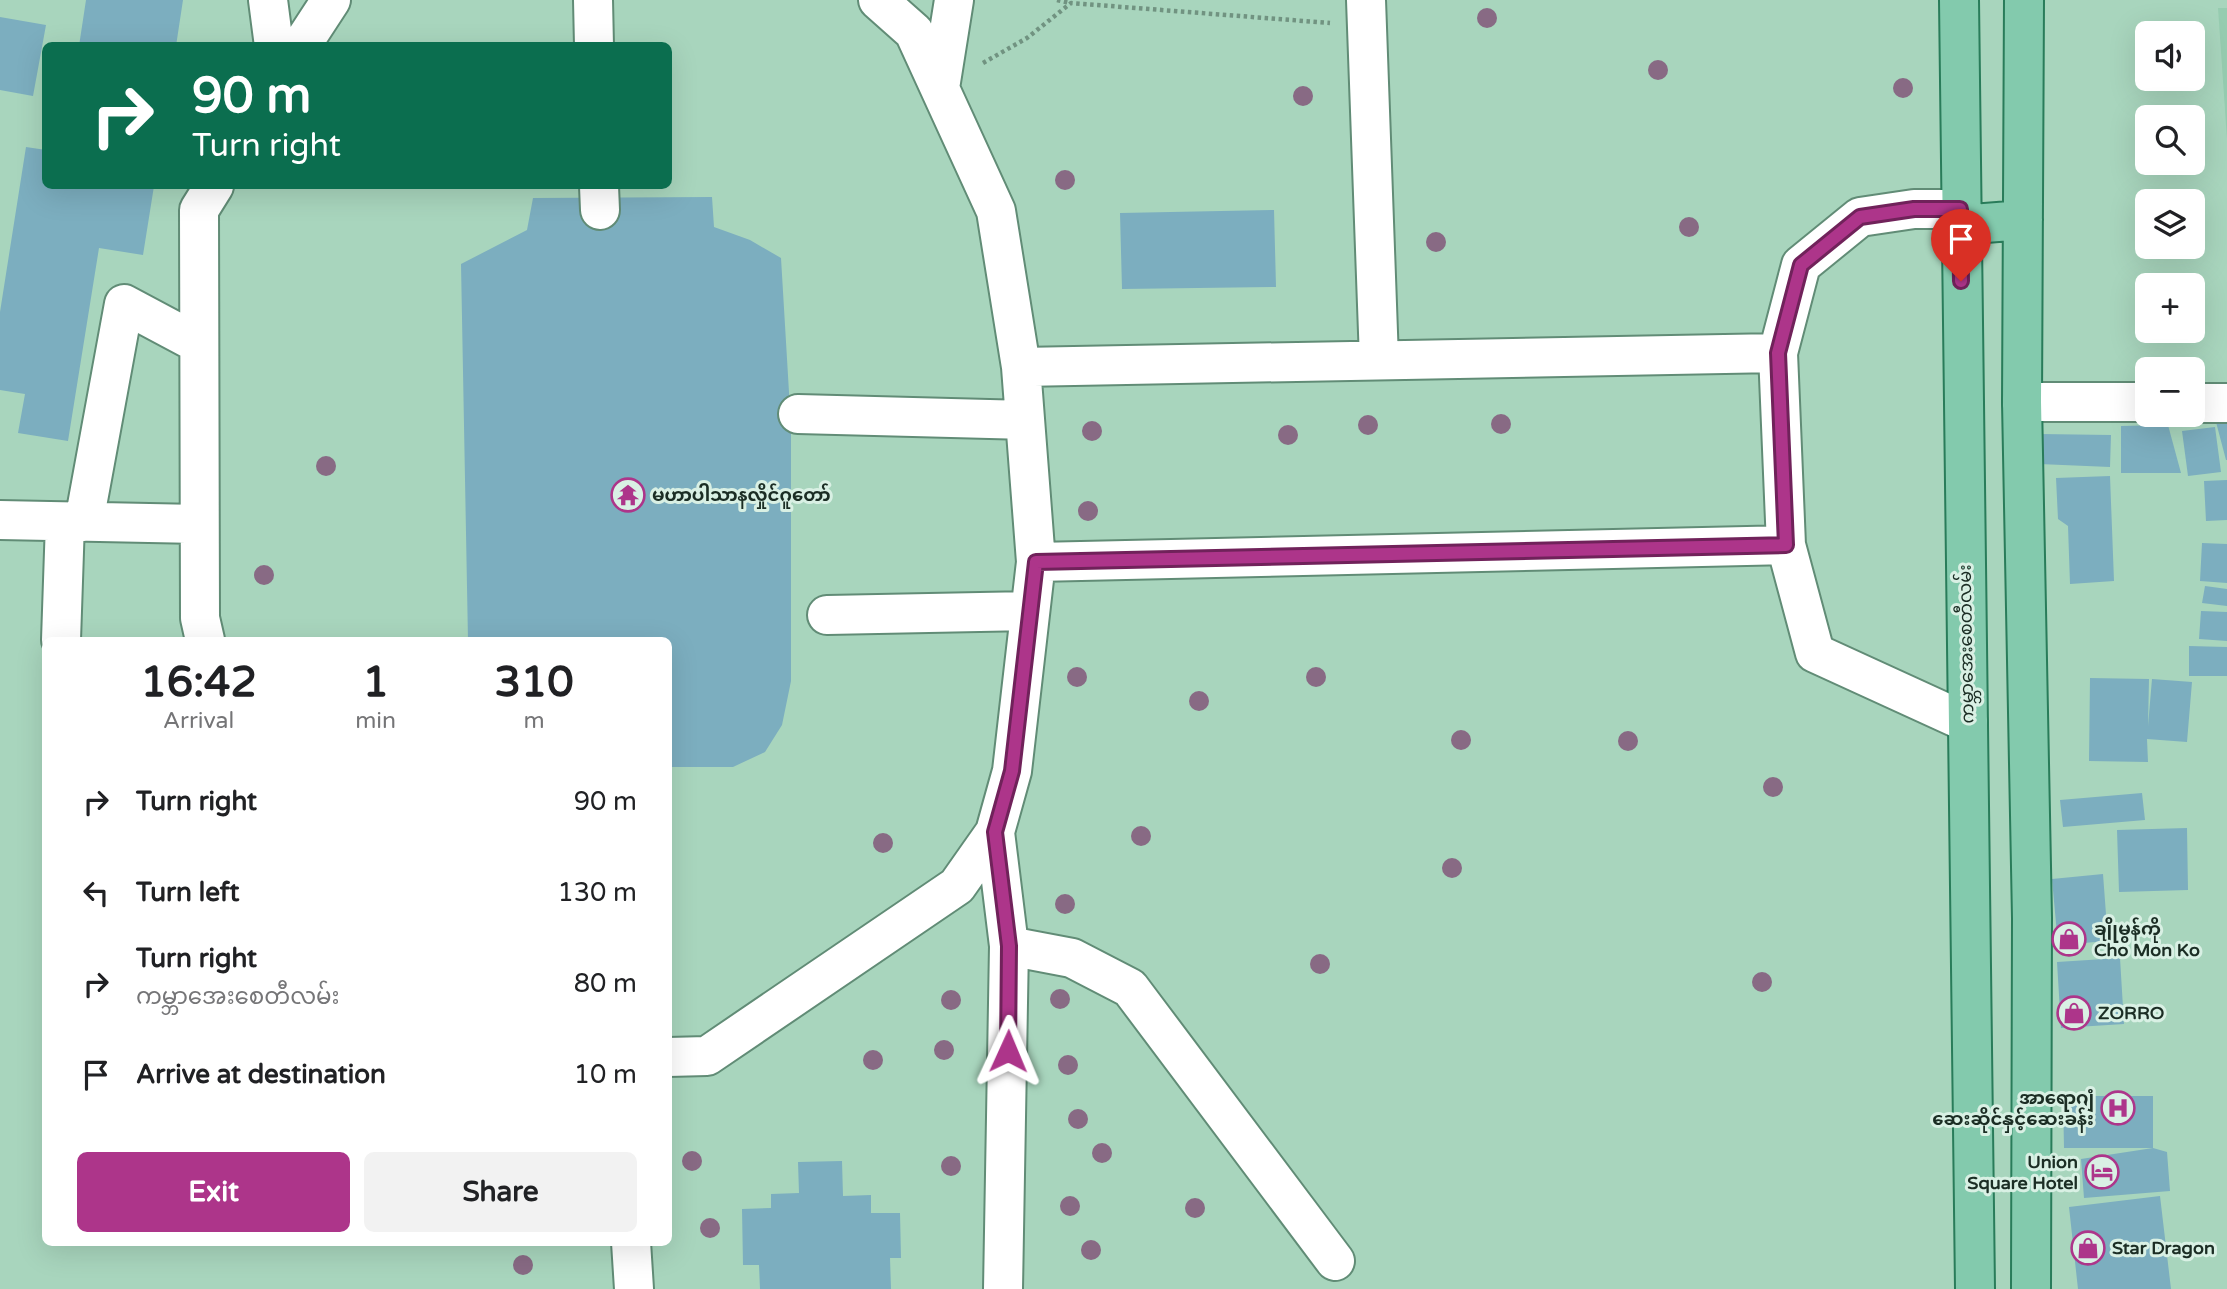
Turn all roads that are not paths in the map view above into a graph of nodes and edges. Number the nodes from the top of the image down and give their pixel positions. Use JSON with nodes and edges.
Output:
{"nodes":[{"id":1,"x":268,"y":0,"type":"edge"},
{"id":2,"x":331,"y":0,"type":"edge"},
{"id":3,"x":593,"y":0,"type":"edge"},
{"id":4,"x":878,"y":0,"type":"edge"},
{"id":5,"x":954,"y":0,"type":"edge"},
{"id":6,"x":1959,"y":0,"type":"edge"},
{"id":7,"x":2024,"y":0,"type":"edge"},
{"id":8,"x":1367,"y":13,"type":"edge"},
{"id":9,"x":273,"y":42,"type":"edge"},
{"id":10,"x":304,"y":42,"type":"edge"},
{"id":11,"x":594,"y":42,"type":"edge"},
{"id":12,"x":940,"y":88,"type":"junction"},
{"id":13,"x":212,"y":189,"type":"edge"},
{"id":14,"x":1960,"y":217,"type":"junction"},
{"id":15,"x":2023,"y":220,"type":"junction"},
{"id":16,"x":199,"y":344,"type":"junction"},
{"id":17,"x":1778,"y":353,"type":"junction"},
{"id":18,"x":1379,"y":360,"type":"junction"},
{"id":19,"x":1021,"y":367,"type":"junction"},
{"id":20,"x":2022,"y":402,"type":"junction"},
{"id":21,"x":2135,"y":402,"type":"edge"},
{"id":22,"x":2205,"y":403,"type":"edge"},
{"id":23,"x":2227,"y":403,"type":"edge"},
{"id":24,"x":798,"y":414,"type":"dead end"},
{"id":25,"x":1025,"y":421,"type":"junction"},
{"id":26,"x":0,"y":520,"type":"edge"},
{"id":27,"x":75,"y":522,"type":"junction"},
{"id":28,"x":199,"y":524,"type":"junction"},
{"id":29,"x":1786,"y":545,"type":"junction"},
{"id":30,"x":1036,"y":562,"type":"junction"},
{"id":31,"x":1030,"y":611,"type":"junction"},
{"id":32,"x":827,"y":615,"type":"dead end"},
{"id":33,"x":61,"y":637,"type":"edge"},
{"id":34,"x":204,"y":637,"type":"edge"},
{"id":35,"x":1968,"y":731,"type":"junction"},
{"id":36,"x":2029,"y":737,"type":"junction"},
{"id":37,"x":995,"y":832,"type":"junction"},
{"id":38,"x":1970,"y":918,"type":"junction"},
{"id":39,"x":2032,"y":918,"type":"junction"},
{"id":40,"x":1009,"y":946,"type":"junction"},
{"id":41,"x":672,"y":1057,"type":"edge"},
{"id":42,"x":631,"y":1246,"type":"edge"},
{"id":43,"x":1335,"y":1261,"type":"dead end"},
{"id":44,"x":634,"y":1289,"type":"edge"},
{"id":45,"x":1003,"y":1289,"type":"edge"},
{"id":46,"x":1975,"y":1289,"type":"edge"},
{"id":47,"x":2031,"y":1289,"type":"edge"}],
"edges":[{"from":1,"to":9,"type":"street"},
{"from":2,"to":10,"type":"street"},
{"from":3,"to":11,"type":"street"},
{"from":4,"to":12,"type":"street"},
{"from":5,"to":12,"type":"street"},
{"from":6,"to":14,"type":"main road","name":"ကမ္ဘာအေးစေတီလမ်း"},
{"from":7,"to":15,"type":"main road"},
{"from":8,"to":18,"type":"street"},
{"from":12,"to":19,"type":"street"},
{"from":13,"to":16,"type":"street"},
{"from":14,"to":15,"type":"main road"},
{"from":14,"to":17,"type":"street"},
{"from":14,"to":35,"type":"main road","name":"ကမ္ဘာအေးစေတီလမ်း"},
{"from":15,"to":20,"type":"main road"},
{"from":16,"to":27,"type":"street"},
{"from":16,"to":28,"type":"street"},
{"from":17,"to":18,"type":"street"},
{"from":17,"to":29,"type":"street"},
{"from":18,"to":19,"type":"street"},
{"from":19,"to":25,"type":"street"},
{"from":20,"to":21,"type":"street"},
{"from":20,"to":36,"type":"main road"},
{"from":22,"to":23,"type":"street"},
{"from":24,"to":25,"type":"street"},
{"from":25,"to":30,"type":"street"},
{"from":26,"to":27,"type":"street"},
{"from":27,"to":28,"type":"street"},
{"from":27,"to":33,"type":"street"},
{"from":28,"to":34,"type":"street"},
{"from":29,"to":30,"type":"street"},
{"from":29,"to":35,"type":"street"},
{"from":30,"to":31,"type":"street"},
{"from":31,"to":32,"type":"street"},
{"from":31,"to":37,"type":"street"},
{"from":35,"to":36,"type":"main road"},
{"from":35,"to":38,"type":"main road","name":"ကမ္ဘာအေးစေတီလမ်း"},
{"from":36,"to":39,"type":"main road"},
{"from":37,"to":40,"type":"street"},
{"from":37,"to":41,"type":"street"},
{"from":38,"to":39,"type":"main road"},
{"from":38,"to":46,"type":"main road","name":"ကမ္ဘာအေးစေတီလမ်း"},
{"from":39,"to":47,"type":"main road"},
{"from":40,"to":43,"type":"street"},
{"from":40,"to":45,"type":"street"},
{"from":42,"to":44,"type":"street"}]}
